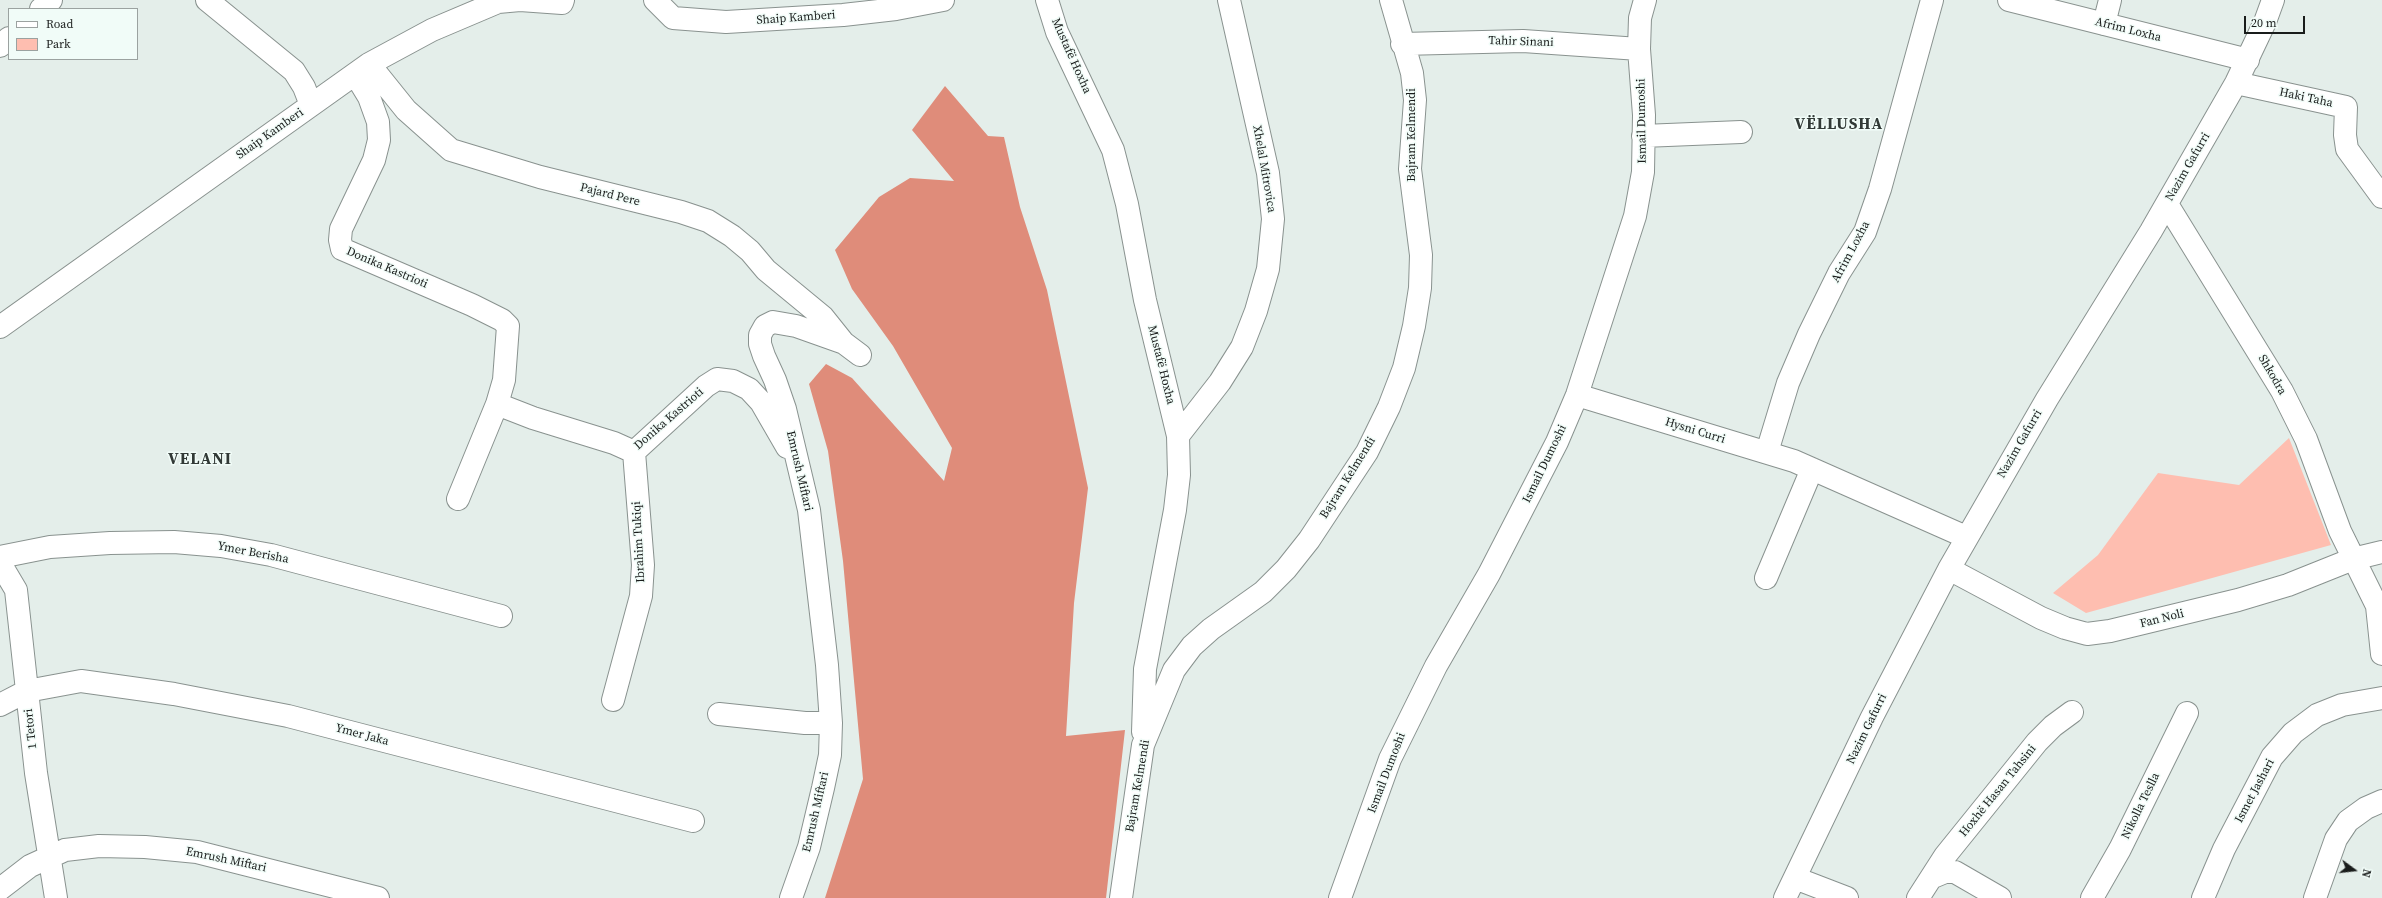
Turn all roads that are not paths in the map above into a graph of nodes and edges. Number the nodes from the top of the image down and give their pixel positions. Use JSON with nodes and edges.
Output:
{"nodes":[{"id":1,"x":51,"y":0,"type":"edge"},
{"id":2,"x":207,"y":0,"type":"edge"},
{"id":3,"x":563,"y":0,"type":"edge"},
{"id":4,"x":655,"y":0,"type":"edge"},
{"id":5,"x":943,"y":0,"type":"edge"},
{"id":6,"x":1047,"y":0,"type":"edge"},
{"id":7,"x":1229,"y":0,"type":"edge"},
{"id":8,"x":1391,"y":0,"type":"edge"},
{"id":9,"x":1645,"y":0,"type":"edge"},
{"id":10,"x":1932,"y":0,"type":"edge"},
{"id":11,"x":2009,"y":0,"type":"edge"},
{"id":12,"x":2110,"y":0,"type":"edge"},
{"id":13,"x":2273,"y":0,"type":"edge"},
{"id":14,"x":498,"y":1,"type":"edge"},
{"id":15,"x":42,"y":8,"type":"edge"},
{"id":16,"x":2104,"y":24,"type":"junction"},
{"id":17,"x":8,"y":39,"type":"edge"},
{"id":18,"x":1402,"y":44,"type":"junction"},
{"id":19,"x":0,"y":46,"type":"edge"},
{"id":20,"x":1638,"y":48,"type":"junction"},
{"id":21,"x":2248,"y":60,"type":"junction"},
{"id":22,"x":362,"y":69,"type":"junction"},
{"id":23,"x":2236,"y":83,"type":"junction"},
{"id":24,"x":311,"y":105,"type":"junction"},
{"id":25,"x":1741,"y":132,"type":"dead end"},
{"id":26,"x":1643,"y":136,"type":"junction"},
{"id":27,"x":2382,"y":197,"type":"edge"},
{"id":28,"x":2167,"y":204,"type":"junction"},
{"id":29,"x":0,"y":327,"type":"edge"},
{"id":30,"x":852,"y":349,"type":"joint"},
{"id":31,"x":1577,"y":395,"type":"junction"},
{"id":32,"x":497,"y":404,"type":"junction"},
{"id":33,"x":1178,"y":436,"type":"junction"},
{"id":34,"x":634,"y":452,"type":"junction"},
{"id":35,"x":1766,"y":452,"type":"junction"},
{"id":36,"x":800,"y":469,"type":"junction"},
{"id":37,"x":1812,"y":469,"type":"junction"},
{"id":38,"x":458,"y":499,"type":"dead end"},
{"id":39,"x":1966,"y":537,"type":"junction"},
{"id":40,"x":2382,"y":552,"type":"edge"},
{"id":41,"x":0,"y":558,"type":"edge"},
{"id":42,"x":2353,"y":559,"type":"junction"},
{"id":43,"x":0,"y":563,"type":"edge"},
{"id":44,"x":1948,"y":569,"type":"junction"},
{"id":45,"x":1766,"y":578,"type":"dead end"},
{"id":46,"x":501,"y":616,"type":"dead end"},
{"id":47,"x":2382,"y":654,"type":"edge"},
{"id":48,"x":28,"y":691,"type":"junction"},
{"id":49,"x":2382,"y":698,"type":"edge"},
{"id":50,"x":613,"y":700,"type":"dead end"},
{"id":51,"x":0,"y":704,"type":"edge"},
{"id":52,"x":2072,"y":712,"type":"dead end"},
{"id":53,"x":2186,"y":713,"type":"dead end"},
{"id":54,"x":720,"y":714,"type":"dead end"},
{"id":55,"x":830,"y":724,"type":"junction"},
{"id":56,"x":1143,"y":745,"type":"junction"},
{"id":57,"x":2382,"y":801,"type":"edge"},
{"id":58,"x":693,"y":821,"type":"dead end"},
{"id":59,"x":48,"y":856,"type":"junction"},
{"id":60,"x":1933,"y":877,"type":"junction"},
{"id":61,"x":1795,"y":878,"type":"junction"},
{"id":62,"x":0,"y":889,"type":"edge"},
{"id":63,"x":56,"y":898,"type":"edge"},
{"id":64,"x":378,"y":898,"type":"edge"},
{"id":65,"x":791,"y":898,"type":"edge"},
{"id":66,"x":1121,"y":898,"type":"edge"},
{"id":67,"x":1340,"y":898,"type":"edge"},
{"id":68,"x":1785,"y":898,"type":"edge"},
{"id":69,"x":1847,"y":898,"type":"edge"},
{"id":70,"x":1918,"y":898,"type":"edge"},
{"id":71,"x":2000,"y":898,"type":"edge"},
{"id":72,"x":2092,"y":898,"type":"edge"},
{"id":73,"x":2203,"y":898,"type":"edge"},
{"id":74,"x":2315,"y":898,"type":"edge"}],
"edges":[{"from":1,"to":15,"type":"street"},
{"from":2,"to":24,"type":"street"},
{"from":3,"to":14,"type":"street","name":"Shaip Kamberi"},
{"from":4,"to":5,"type":"street","name":"Shaip Kamberi"},
{"from":6,"to":33,"type":"street","name":"Mustafë Hoxha"},
{"from":7,"to":33,"type":"street","name":"Xhelal Mitrovica"},
{"from":8,"to":18,"type":"street","name":"Bajram Kelmendi"},
{"from":9,"to":20,"type":"street","name":"Ismail Dumoshi"},
{"from":10,"to":35,"type":"street","name":"Afrim Loxha"},
{"from":11,"to":16,"type":"street","name":"Afrim Loxha"},
{"from":12,"to":16,"type":"street"},
{"from":13,"to":21,"type":"street","name":"Nazim Gafurri"},
{"from":14,"to":22,"type":"street","name":"Shaip Kamberi"},
{"from":16,"to":21,"type":"street","name":"Afrim Loxha"},
{"from":17,"to":19,"type":"street"},
{"from":18,"to":20,"type":"street","name":"Tahir Sinani"},
{"from":18,"to":56,"type":"street","name":"Bajram Kelmendi"},
{"from":20,"to":26,"type":"street","name":"Ismail Dumoshi"},
{"from":21,"to":23,"type":"street","name":"Nazim Gafurri"},
{"from":22,"to":24,"type":"street","name":"Shaip Kamberi"},
{"from":22,"to":30,"type":"street","name":"Pajard Pere"},
{"from":22,"to":32,"type":"street","name":"Donika Kastrioti"},
{"from":23,"to":27,"type":"street","name":"Haki Taha"},
{"from":23,"to":28,"type":"street","name":"Nazim Gafurri"},
{"from":24,"to":29,"type":"street","name":"Shaip Kamberi"},
{"from":25,"to":26,"type":"street"},
{"from":26,"to":31,"type":"street","name":"Ismail Dumoshi"},
{"from":28,"to":39,"type":"street","name":"Nazim Gafurri"},
{"from":28,"to":42,"type":"street","name":"Shkodra"},
{"from":30,"to":36,"type":"street","name":"Emrush Miftari"},
{"from":31,"to":35,"type":"street","name":"Hysni Curri"},
{"from":31,"to":67,"type":"street","name":"Ismail Dumoshi"},
{"from":32,"to":34,"type":"street","name":"Donika Kastrioti"},
{"from":32,"to":38,"type":"street","name":"Donika Kastrioti"},
{"from":33,"to":56,"type":"street","name":"Mustafë Hoxha"},
{"from":34,"to":36,"type":"street","name":"Donika Kastrioti"},
{"from":34,"to":50,"type":"street","name":"Ibrahim Tukiqi"},
{"from":35,"to":37,"type":"street","name":"Hysni Curri"},
{"from":36,"to":55,"type":"street","name":"Emrush Miftari"},
{"from":37,"to":39,"type":"street","name":"Hysni Curri"},
{"from":37,"to":45,"type":"street"},
{"from":39,"to":44,"type":"street","name":"Nazim Gafurri"},
{"from":40,"to":42,"type":"street","name":"Fan Noli"},
{"from":41,"to":46,"type":"street","name":"Ymer Berisha"},
{"from":42,"to":44,"type":"street","name":"Fan Noli"},
{"from":42,"to":47,"type":"street","name":"Shkodra"},
{"from":43,"to":48,"type":"street","name":"1 Tetori"},
{"from":44,"to":61,"type":"street","name":"Nazim Gafurri"},
{"from":48,"to":51,"type":"street","name":"Ymer Jaka"},
{"from":48,"to":58,"type":"street","name":"Ymer Jaka"},
{"from":48,"to":59,"type":"street","name":"1 Tetori"},
{"from":49,"to":73,"type":"street","name":"Ismet Jashari"},
{"from":52,"to":60,"type":"street","name":"Hoxhë Hasan Tahsini"},
{"from":53,"to":72,"type":"street","name":"Nikolla Teslla"},
{"from":54,"to":55,"type":"street"},
{"from":55,"to":65,"type":"street","name":"Emrush Miftari"},
{"from":56,"to":66,"type":"street","name":"Bajram Kelmendi"},
{"from":57,"to":74,"type":"street"},
{"from":59,"to":62,"type":"street","name":"Emrush Miftari"},
{"from":59,"to":63,"type":"street","name":"1 Tetori"},
{"from":59,"to":64,"type":"street","name":"Emrush Miftari"},
{"from":60,"to":70,"type":"street","name":"Hoxhë Hasan Tahsini"},
{"from":60,"to":71,"type":"street"},
{"from":61,"to":68,"type":"street","name":"Nazim Gafurri"},
{"from":61,"to":69,"type":"street"}]}
